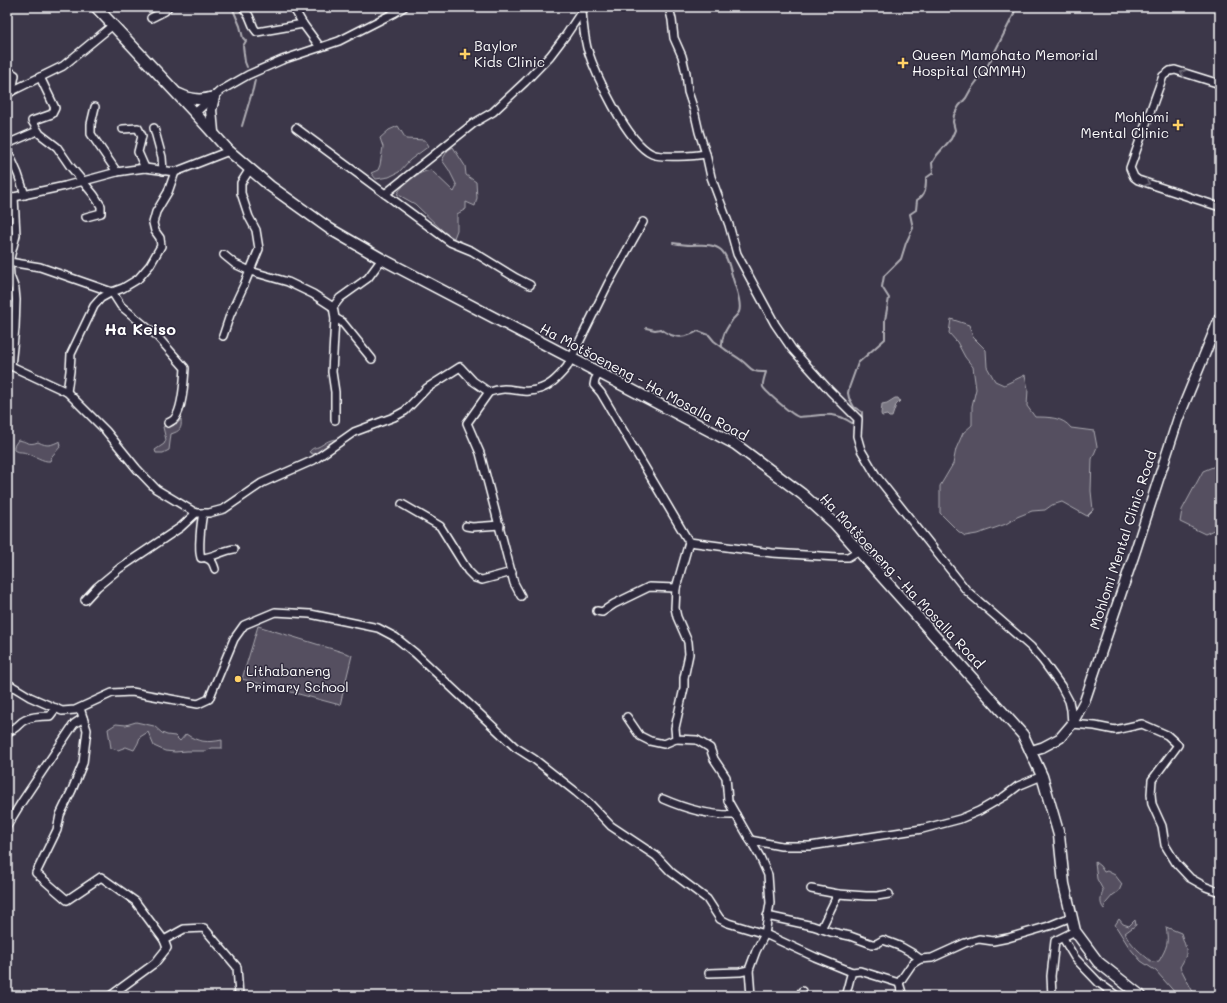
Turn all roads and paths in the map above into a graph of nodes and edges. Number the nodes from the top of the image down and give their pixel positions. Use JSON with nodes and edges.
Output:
{"nodes":[{"id":1,"x":96,"y":7,"type":"edge"},
{"id":2,"x":168,"y":7,"type":"edge"},
{"id":3,"x":243,"y":7,"type":"edge"},
{"id":4,"x":293,"y":7,"type":"edge"},
{"id":5,"x":404,"y":7,"type":"edge"},
{"id":6,"x":669,"y":7,"type":"edge"},
{"id":7,"x":582,"y":9,"type":"edge"},
{"id":8,"x":151,"y":18,"type":"dead end"},
{"id":9,"x":303,"y":24,"type":"junction"},
{"id":10,"x":112,"y":25,"type":"junction"},
{"id":11,"x":320,"y":47,"type":"junction"},
{"id":12,"x":7,"y":70,"type":"edge"},
{"id":13,"x":40,"y":77,"type":"junction"},
{"id":14,"x":1220,"y":84,"type":"edge"},
{"id":15,"x":9,"y":93,"type":"edge"},
{"id":16,"x":177,"y":94,"type":"junction"},
{"id":17,"x":214,"y":97,"type":"junction"},
{"id":18,"x":95,"y":108,"type":"dead end"},
{"id":19,"x":195,"y":113,"type":"junction"},
{"id":20,"x":154,"y":128,"type":"dead end"},
{"id":21,"x":296,"y":128,"type":"dead end"},
{"id":22,"x":123,"y":129,"type":"dead end"},
{"id":23,"x":37,"y":131,"type":"junction"},
{"id":24,"x":213,"y":133,"type":"junction"},
{"id":25,"x":7,"y":144,"type":"edge"},
{"id":26,"x":7,"y":149,"type":"edge"},
{"id":27,"x":229,"y":151,"type":"junction"},
{"id":28,"x":706,"y":154,"type":"junction"},
{"id":29,"x":145,"y":168,"type":"junction"},
{"id":30,"x":250,"y":169,"type":"junction"},
{"id":31,"x":163,"y":171,"type":"junction"},
{"id":32,"x":117,"y":172,"type":"junction"},
{"id":33,"x":175,"y":172,"type":"junction"},
{"id":34,"x":82,"y":182,"type":"junction"},
{"id":35,"x":385,"y":194,"type":"junction"},
{"id":36,"x":25,"y":195,"type":"junction"},
{"id":37,"x":10,"y":197,"type":"edge"},
{"id":38,"x":1220,"y":208,"type":"edge"},
{"id":39,"x":86,"y":218,"type":"dead end"},
{"id":40,"x":643,"y":222,"type":"dead end"},
{"id":41,"x":224,"y":255,"type":"dead end"},
{"id":42,"x":382,"y":259,"type":"junction"},
{"id":43,"x":9,"y":262,"type":"junction"},
{"id":44,"x":250,"y":271,"type":"junction"},
{"id":45,"x":530,"y":285,"type":"dead end"},
{"id":46,"x":112,"y":292,"type":"junction"},
{"id":47,"x":333,"y":307,"type":"junction"},
{"id":48,"x":1220,"y":317,"type":"edge"},
{"id":49,"x":335,"y":318,"type":"junction"},
{"id":50,"x":223,"y":336,"type":"dead end"},
{"id":51,"x":372,"y":359,"type":"dead end"},
{"id":52,"x":571,"y":359,"type":"junction"},
{"id":53,"x":9,"y":366,"type":"edge"},
{"id":54,"x":599,"y":373,"type":"junction"},
{"id":55,"x":67,"y":392,"type":"junction"},
{"id":56,"x":489,"y":392,"type":"junction"},
{"id":57,"x":335,"y":420,"type":"dead end"},
{"id":58,"x":168,"y":423,"type":"dead end"},
{"id":59,"x":402,"y":504,"type":"dead end"},
{"id":60,"x":200,"y":513,"type":"junction"},
{"id":61,"x":500,"y":524,"type":"junction"},
{"id":62,"x":466,"y":526,"type":"dead end"},
{"id":63,"x":688,"y":542,"type":"junction"},
{"id":64,"x":234,"y":548,"type":"dead end"},
{"id":65,"x":858,"y":551,"type":"junction"},
{"id":66,"x":206,"y":558,"type":"junction"},
{"id":67,"x":215,"y":569,"type":"dead end"},
{"id":68,"x":512,"y":572,"type":"junction"},
{"id":69,"x":676,"y":588,"type":"junction"},
{"id":70,"x":521,"y":596,"type":"dead end"},
{"id":71,"x":85,"y":600,"type":"dead end"},
{"id":72,"x":597,"y":611,"type":"dead end"},
{"id":73,"x":7,"y":683,"type":"edge"},
{"id":74,"x":56,"y":708,"type":"junction"},
{"id":75,"x":80,"y":708,"type":"junction"},
{"id":76,"x":627,"y":717,"type":"dead end"},
{"id":77,"x":83,"y":718,"type":"junction"},
{"id":78,"x":1072,"y":724,"type":"junction"},
{"id":79,"x":7,"y":732,"type":"edge"},
{"id":80,"x":676,"y":739,"type":"junction"},
{"id":81,"x":1030,"y":751,"type":"junction"},
{"id":82,"x":1042,"y":776,"type":"junction"},
{"id":83,"x":663,"y":799,"type":"dead end"},
{"id":84,"x":736,"y":815,"type":"junction"},
{"id":85,"x":7,"y":826,"type":"edge"},
{"id":86,"x":750,"y":840,"type":"junction"},
{"id":87,"x":812,"y":889,"type":"dead end"},
{"id":88,"x":1220,"y":892,"type":"edge"},
{"id":89,"x":838,"y":894,"type":"junction"},
{"id":90,"x":889,"y":894,"type":"dead end"},
{"id":91,"x":767,"y":916,"type":"junction"},
{"id":92,"x":1071,"y":917,"type":"junction"},
{"id":93,"x":821,"y":929,"type":"junction"},
{"id":94,"x":1075,"y":931,"type":"junction"},
{"id":95,"x":765,"y":934,"type":"junction"},
{"id":96,"x":1063,"y":938,"type":"junction"},
{"id":97,"x":164,"y":940,"type":"junction"},
{"id":98,"x":920,"y":959,"type":"junction"},
{"id":99,"x":749,"y":970,"type":"junction"},
{"id":100,"x":709,"y":972,"type":"dead end"},
{"id":101,"x":852,"y":972,"type":"junction"},
{"id":102,"x":899,"y":983,"type":"junction"},
{"id":103,"x":110,"y":996,"type":"edge"},
{"id":104,"x":239,"y":996,"type":"edge"},
{"id":105,"x":751,"y":996,"type":"edge"},
{"id":106,"x":845,"y":996,"type":"edge"},
{"id":107,"x":903,"y":996,"type":"edge"},
{"id":108,"x":1052,"y":996,"type":"edge"},
{"id":109,"x":1117,"y":996,"type":"edge"},
{"id":110,"x":1141,"y":996,"type":"edge"}],
"edges":[{"from":1,"to":10,"type":"main road","name":"Ha Motšoeneng - Ha Mosalla Road"},
{"from":2,"to":8,"type":"street"},
{"from":3,"to":9,"type":"street"},
{"from":4,"to":9,"type":"street"},
{"from":5,"to":11,"type":"street"},
{"from":6,"to":28,"type":"street"},
{"from":7,"to":28,"type":"street"},
{"from":7,"to":35,"type":"street"},
{"from":9,"to":11,"type":"street"},
{"from":10,"to":13,"type":"street"},
{"from":10,"to":16,"type":"main road","name":"Ha Motšoeneng - Ha Mosalla Road"},
{"from":11,"to":17,"type":"street"},
{"from":12,"to":15,"type":"street"},
{"from":13,"to":15,"type":"street"},
{"from":13,"to":23,"type":"street"},
{"from":14,"to":38,"type":"street","one_way":true},
{"from":16,"to":17,"type":"main road"},
{"from":16,"to":19,"type":"main road","name":"Ha Motšoeneng - Ha Mosalla Road"},
{"from":17,"to":19,"type":"street"},
{"from":17,"to":24,"type":"main road"},
{"from":18,"to":32,"type":"street"},
{"from":19,"to":24,"type":"main road","name":"Ha Motšoeneng - Ha Mosalla Road"},
{"from":20,"to":31,"type":"street"},
{"from":21,"to":35,"type":"street"},
{"from":22,"to":29,"type":"street"},
{"from":23,"to":25,"type":"street"},
{"from":23,"to":34,"type":"street"},
{"from":24,"to":27,"type":"main road","name":"Ha Motšoeneng - Ha Mosalla Road"},
{"from":26,"to":36,"type":"street"},
{"from":27,"to":30,"type":"main road","name":"Ha Motšoeneng - Ha Mosalla Road"},
{"from":27,"to":33,"type":"street"},
{"from":28,"to":78,"type":"street"},
{"from":29,"to":31,"type":"street"},
{"from":29,"to":32,"type":"street"},
{"from":30,"to":42,"type":"main road","name":"Ha Motšoeneng - Ha Mosalla Road"},
{"from":30,"to":44,"type":"street"},
{"from":31,"to":33,"type":"street"},
{"from":32,"to":34,"type":"street"},
{"from":33,"to":46,"type":"street"},
{"from":34,"to":36,"type":"street"},
{"from":34,"to":39,"type":"street"},
{"from":35,"to":45,"type":"street"},
{"from":36,"to":37,"type":"street"},
{"from":37,"to":43,"type":"street"},
{"from":40,"to":52,"type":"street"},
{"from":41,"to":44,"type":"street"},
{"from":42,"to":47,"type":"street"},
{"from":42,"to":52,"type":"main road","name":"Ha Motšoeneng - Ha Mosalla Road"},
{"from":43,"to":46,"type":"street"},
{"from":43,"to":53,"type":"street"},
{"from":44,"to":47,"type":"street"},
{"from":44,"to":50,"type":"street"},
{"from":46,"to":55,"type":"street"},
{"from":46,"to":58,"type":"street"},
{"from":47,"to":49,"type":"street"},
{"from":48,"to":78,"type":"street","name":"Mohlomi Mental Clinic Road"},
{"from":49,"to":51,"type":"street"},
{"from":49,"to":57,"type":"street"},
{"from":52,"to":54,"type":"main road","name":"Ha Motšoeneng - Ha Mosalla Road"},
{"from":52,"to":56,"type":"street"},
{"from":53,"to":55,"type":"street"},
{"from":54,"to":63,"type":"street"},
{"from":54,"to":65,"type":"main road","name":"Ha Motšoeneng - Ha Mosalla Road"},
{"from":55,"to":60,"type":"street"},
{"from":56,"to":60,"type":"street"},
{"from":56,"to":61,"type":"street"},
{"from":59,"to":68,"type":"street"},
{"from":60,"to":66,"type":"street"},
{"from":60,"to":71,"type":"street"},
{"from":61,"to":62,"type":"street"},
{"from":61,"to":68,"type":"street"},
{"from":63,"to":65,"type":"street"},
{"from":63,"to":69,"type":"street"},
{"from":64,"to":66,"type":"street"},
{"from":65,"to":81,"type":"main road","name":"Ha Motšoeneng - Ha Mosalla Road"},
{"from":66,"to":67,"type":"street"},
{"from":68,"to":70,"type":"street"},
{"from":69,"to":72,"type":"street"},
{"from":69,"to":80,"type":"street"},
{"from":73,"to":74,"type":"street"},
{"from":74,"to":75,"type":"street"},
{"from":74,"to":79,"type":"street"},
{"from":75,"to":77,"type":"street"},
{"from":75,"to":95,"type":"street"},
{"from":76,"to":80,"type":"street"},
{"from":77,"to":85,"type":"street"},
{"from":77,"to":97,"type":"street"},
{"from":78,"to":81,"type":"street","name":"Mohlomi Mental Clinic Road"},
{"from":78,"to":88,"type":"street"},
{"from":80,"to":84,"type":"street"},
{"from":81,"to":82,"type":"main road","name":"Ha Motšoeneng - Ha Mosalla Road"},
{"from":82,"to":86,"type":"street"},
{"from":82,"to":92,"type":"main road","name":"Ha Motšoeneng - Ha Mosalla Road"},
{"from":83,"to":84,"type":"street"},
{"from":84,"to":86,"type":"street"},
{"from":86,"to":91,"type":"street"},
{"from":87,"to":89,"type":"street"},
{"from":89,"to":90,"type":"street"},
{"from":89,"to":93,"type":"street"},
{"from":91,"to":93,"type":"street"},
{"from":91,"to":95,"type":"street"},
{"from":92,"to":94,"type":"main road","name":"Ha Motšoeneng - Ha Mosalla Road"},
{"from":92,"to":98,"type":"street"},
{"from":93,"to":98,"type":"street"},
{"from":94,"to":96,"type":"street"},
{"from":94,"to":110,"type":"main road","name":"Ha Motšoeneng - Ha Mosalla Road"},
{"from":95,"to":99,"type":"street"},
{"from":95,"to":101,"type":"street"},
{"from":96,"to":108,"type":"street"},
{"from":96,"to":109,"type":"street"},
{"from":97,"to":103,"type":"street"},
{"from":97,"to":104,"type":"street"},
{"from":98,"to":102,"type":"street"},
{"from":99,"to":100,"type":"street"},
{"from":99,"to":105,"type":"street"},
{"from":101,"to":102,"type":"street"},
{"from":101,"to":106,"type":"street"},
{"from":102,"to":107,"type":"street"}]}
